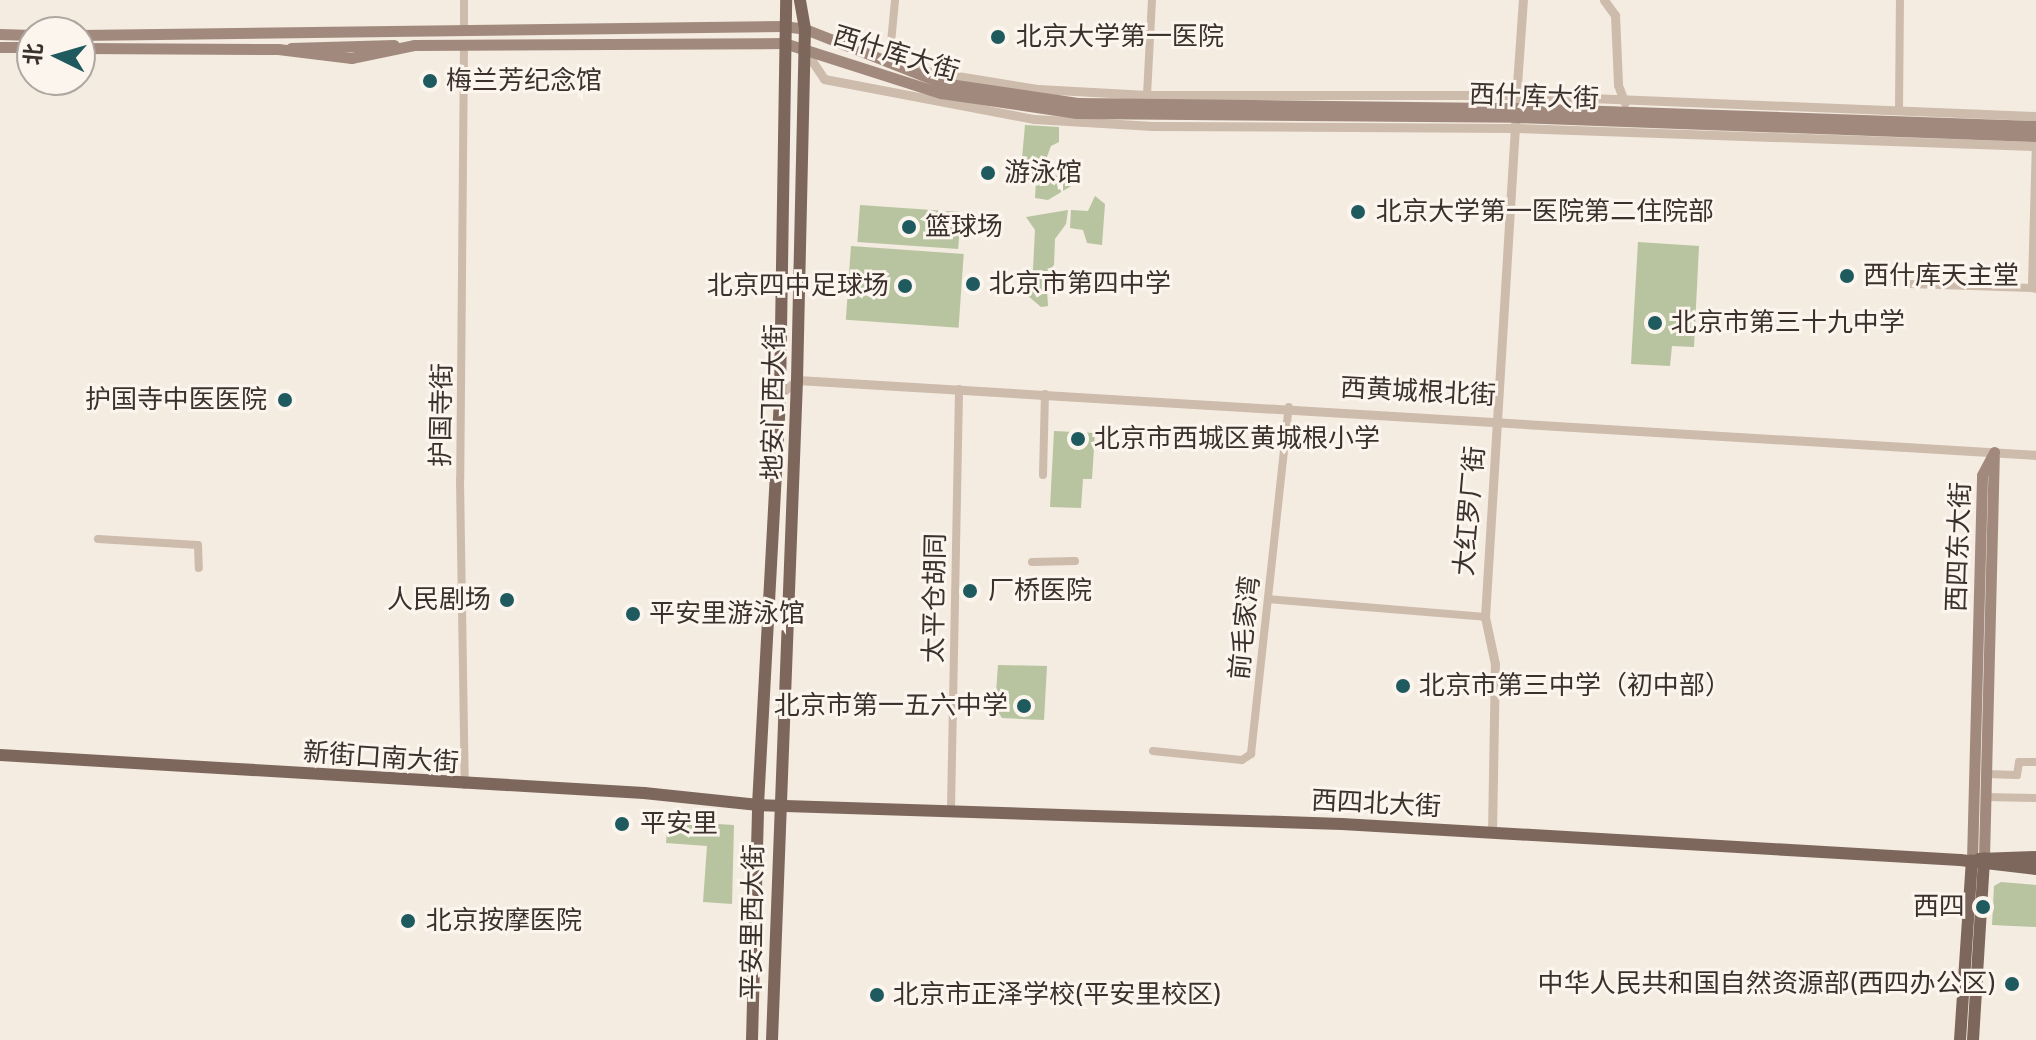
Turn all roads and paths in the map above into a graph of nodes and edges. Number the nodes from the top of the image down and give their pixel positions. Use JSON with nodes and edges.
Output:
{"nodes":[{"id":1,"x":464,"y":0,"type":"edge"},
{"id":2,"x":786,"y":0,"type":"edge"},
{"id":3,"x":800,"y":0,"type":"edge"},
{"id":4,"x":895,"y":0,"type":"edge"},
{"id":5,"x":1152,"y":0,"type":"edge"},
{"id":6,"x":1523,"y":0,"type":"edge"},
{"id":7,"x":1604,"y":0,"type":"edge"},
{"id":8,"x":1900,"y":0,"type":"edge"},
{"id":9,"x":784,"y":26,"type":"junction"},
{"id":10,"x":805,"y":29,"type":"junction"},
{"id":11,"x":499,"y":32,"type":"junction"},
{"id":12,"x":96,"y":35,"type":"edge"},
{"id":13,"x":414,"y":39,"type":"junction"},
{"id":14,"x":464,"y":39,"type":"junction"},
{"id":15,"x":784,"y":43,"type":"junction"},
{"id":16,"x":500,"y":45,"type":"junction"},
{"id":17,"x":96,"y":48,"type":"edge"},
{"id":18,"x":804,"y":49,"type":"junction"},
{"id":19,"x":889,"y":65,"type":"junction"},
{"id":20,"x":1147,"y":95,"type":"junction"},
{"id":21,"x":1623,"y":99,"type":"junction"},
{"id":22,"x":1899,"y":109,"type":"junction"},
{"id":23,"x":1516,"y":112,"type":"junction"},
{"id":24,"x":1628,"y":112,"type":"junction"},
{"id":25,"x":2036,"y":116,"type":"edge"},
{"id":26,"x":2036,"y":126,"type":"edge"},
{"id":27,"x":2036,"y":136,"type":"edge"},
{"id":28,"x":2036,"y":146,"type":"edge"},
{"id":29,"x":1910,"y":284,"type":"dead end"},
{"id":30,"x":2034,"y":288,"type":"edge"},
{"id":31,"x":797,"y":380,"type":"junction"},
{"id":32,"x":959,"y":389,"type":"junction"},
{"id":33,"x":780,"y":394,"type":"junction"},
{"id":34,"x":1045,"y":394,"type":"junction"},
{"id":35,"x":1289,"y":407,"type":"junction"},
{"id":36,"x":1500,"y":419,"type":"junction"},
{"id":37,"x":1994,"y":452,"type":"junction"},
{"id":38,"x":2036,"y":455,"type":"edge"},
{"id":39,"x":1043,"y":475,"type":"dead end"},
{"id":40,"x":98,"y":539,"type":"dead end"},
{"id":41,"x":1075,"y":561,"type":"dead end"},
{"id":42,"x":1032,"y":562,"type":"dead end"},
{"id":43,"x":199,"y":568,"type":"dead end"},
{"id":44,"x":1268,"y":599,"type":"junction"},
{"id":45,"x":1485,"y":617,"type":"junction"},
{"id":46,"x":1153,"y":751,"type":"dead end"},
{"id":47,"x":0,"y":755,"type":"edge"},
{"id":48,"x":2036,"y":762,"type":"edge"},
{"id":49,"x":1986,"y":774,"type":"junction"},
{"id":50,"x":465,"y":786,"type":"junction"},
{"id":51,"x":1985,"y":797,"type":"junction"},
{"id":52,"x":2036,"y":798,"type":"edge"},
{"id":53,"x":758,"y":805,"type":"junction"},
{"id":54,"x":777,"y":805,"type":"junction"},
{"id":55,"x":951,"y":808,"type":"junction"},
{"id":56,"x":1492,"y":833,"type":"junction"},
{"id":57,"x":2036,"y":857,"type":"edge"},
{"id":58,"x":1980,"y":860,"type":"junction"},
{"id":59,"x":2036,"y":869,"type":"edge"},
{"id":60,"x":752,"y":1040,"type":"edge"},
{"id":61,"x":772,"y":1040,"type":"edge"},
{"id":62,"x":1960,"y":1040,"type":"edge"},
{"id":63,"x":1973,"y":1040,"type":"edge"}],
"edges":[{"from":1,"to":14,"type":"street","name":"护国寺街"},
{"from":2,"to":9,"type":"main road","name":"地安门西大街"},
{"from":3,"to":10,"type":"main road","name":"地安门西大街"},
{"from":4,"to":19,"type":"street"},
{"from":5,"to":20,"type":"street"},
{"from":6,"to":23,"type":"street","name":"大红罗厂街"},
{"from":7,"to":21,"type":"street"},
{"from":8,"to":22,"type":"street"},
{"from":9,"to":10,"type":"main road","name":"西什库大街"},
{"from":9,"to":11,"type":"main road","name":"西什库大街"},
{"from":9,"to":15,"type":"main road","name":"地安门西大街"},
{"from":10,"to":18,"type":"main road","name":"地安门西大街"},
{"from":10,"to":19,"type":"main road","name":"西什库大街"},
{"from":11,"to":14,"type":"main road","name":"西什库大街"},
{"from":11,"to":16,"type":"main road"},
{"from":12,"to":13,"type":"main road"},
{"from":13,"to":14,"type":"main road"},
{"from":13,"to":17,"type":"main road"},
{"from":14,"to":16,"type":"main road"},
{"from":14,"to":50,"type":"street","name":"护国寺街"},
{"from":15,"to":16,"type":"main road"},
{"from":15,"to":18,"type":"main road"},
{"from":15,"to":33,"type":"main road","name":"地安门西大街"},
{"from":18,"to":23,"type":"main road","name":"西什库大街"},
{"from":18,"to":23,"type":"street","name":"西什库大街"},
{"from":18,"to":31,"type":"main road","name":"地安门西大街"},
{"from":19,"to":20,"type":"street","name":"西什库大街"},
{"from":19,"to":23,"type":"main road","name":"西什库大街"},
{"from":20,"to":23,"type":"street","name":"西什库大街"},
{"from":21,"to":22,"type":"street","name":"西什库大街"},
{"from":21,"to":23,"type":"street","name":"西什库大街"},
{"from":21,"to":24,"type":"street"},
{"from":22,"to":25,"type":"street","name":"西什库大街"},
{"from":23,"to":24,"type":"main road","name":"西什库大街"},
{"from":23,"to":27,"type":"main road","name":"西什库大街"},
{"from":23,"to":28,"type":"street","name":"西什库大街"},
{"from":23,"to":36,"type":"street","name":"大红罗厂街"},
{"from":24,"to":26,"type":"main road","name":"西什库大街"},
{"from":27,"to":28,"type":"street"},
{"from":28,"to":30,"type":"street"},
{"from":29,"to":30,"type":"street"},
{"from":31,"to":32,"type":"street","name":"西黄城根北街"},
{"from":31,"to":33,"type":"street"},
{"from":31,"to":54,"type":"main road","name":"地安门西大街"},
{"from":32,"to":34,"type":"street","name":"西黄城根北街"},
{"from":32,"to":55,"type":"street","name":"太平仓胡同"},
{"from":33,"to":53,"type":"main road","name":"地安门西大街"},
{"from":34,"to":35,"type":"street","name":"西黄城根北街"},
{"from":34,"to":39,"type":"street"},
{"from":35,"to":36,"type":"street","name":"西黄城根北街"},
{"from":35,"to":44,"type":"street","name":"前毛家湾"},
{"from":36,"to":37,"type":"street","name":"西黄城根北街"},
{"from":36,"to":45,"type":"street","name":"大红罗厂街"},
{"from":37,"to":38,"type":"street","name":"西黄城根北街"},
{"from":37,"to":49,"type":"main road","name":"西四东大街"},
{"from":37,"to":58,"type":"main road","name":"西四东大街"},
{"from":40,"to":43,"type":"street"},
{"from":41,"to":42,"type":"street"},
{"from":44,"to":45,"type":"street"},
{"from":44,"to":46,"type":"street","name":"前毛家湾"},
{"from":45,"to":56,"type":"street","name":"大红罗厂街"},
{"from":47,"to":50,"type":"main road","name":"新街口南大街"},
{"from":48,"to":49,"type":"street"},
{"from":49,"to":51,"type":"main road","name":"西四东大街"},
{"from":50,"to":53,"type":"main road","name":"新街口南大街"},
{"from":51,"to":52,"type":"street"},
{"from":51,"to":58,"type":"main road","name":"西四东大街"},
{"from":53,"to":54,"type":"main road","name":"新街口南大街"},
{"from":53,"to":60,"type":"main road","name":"平安里西大街"},
{"from":54,"to":55,"type":"main road","name":"西四北大街"},
{"from":54,"to":61,"type":"main road","name":"平安里西大街"},
{"from":55,"to":56,"type":"main road","name":"西四北大街"},
{"from":56,"to":58,"type":"main road","name":"西四北大街"},
{"from":57,"to":58,"type":"main road"},
{"from":58,"to":59,"type":"main road"},
{"from":58,"to":62,"type":"main road"},
{"from":58,"to":63,"type":"main road"}]}
